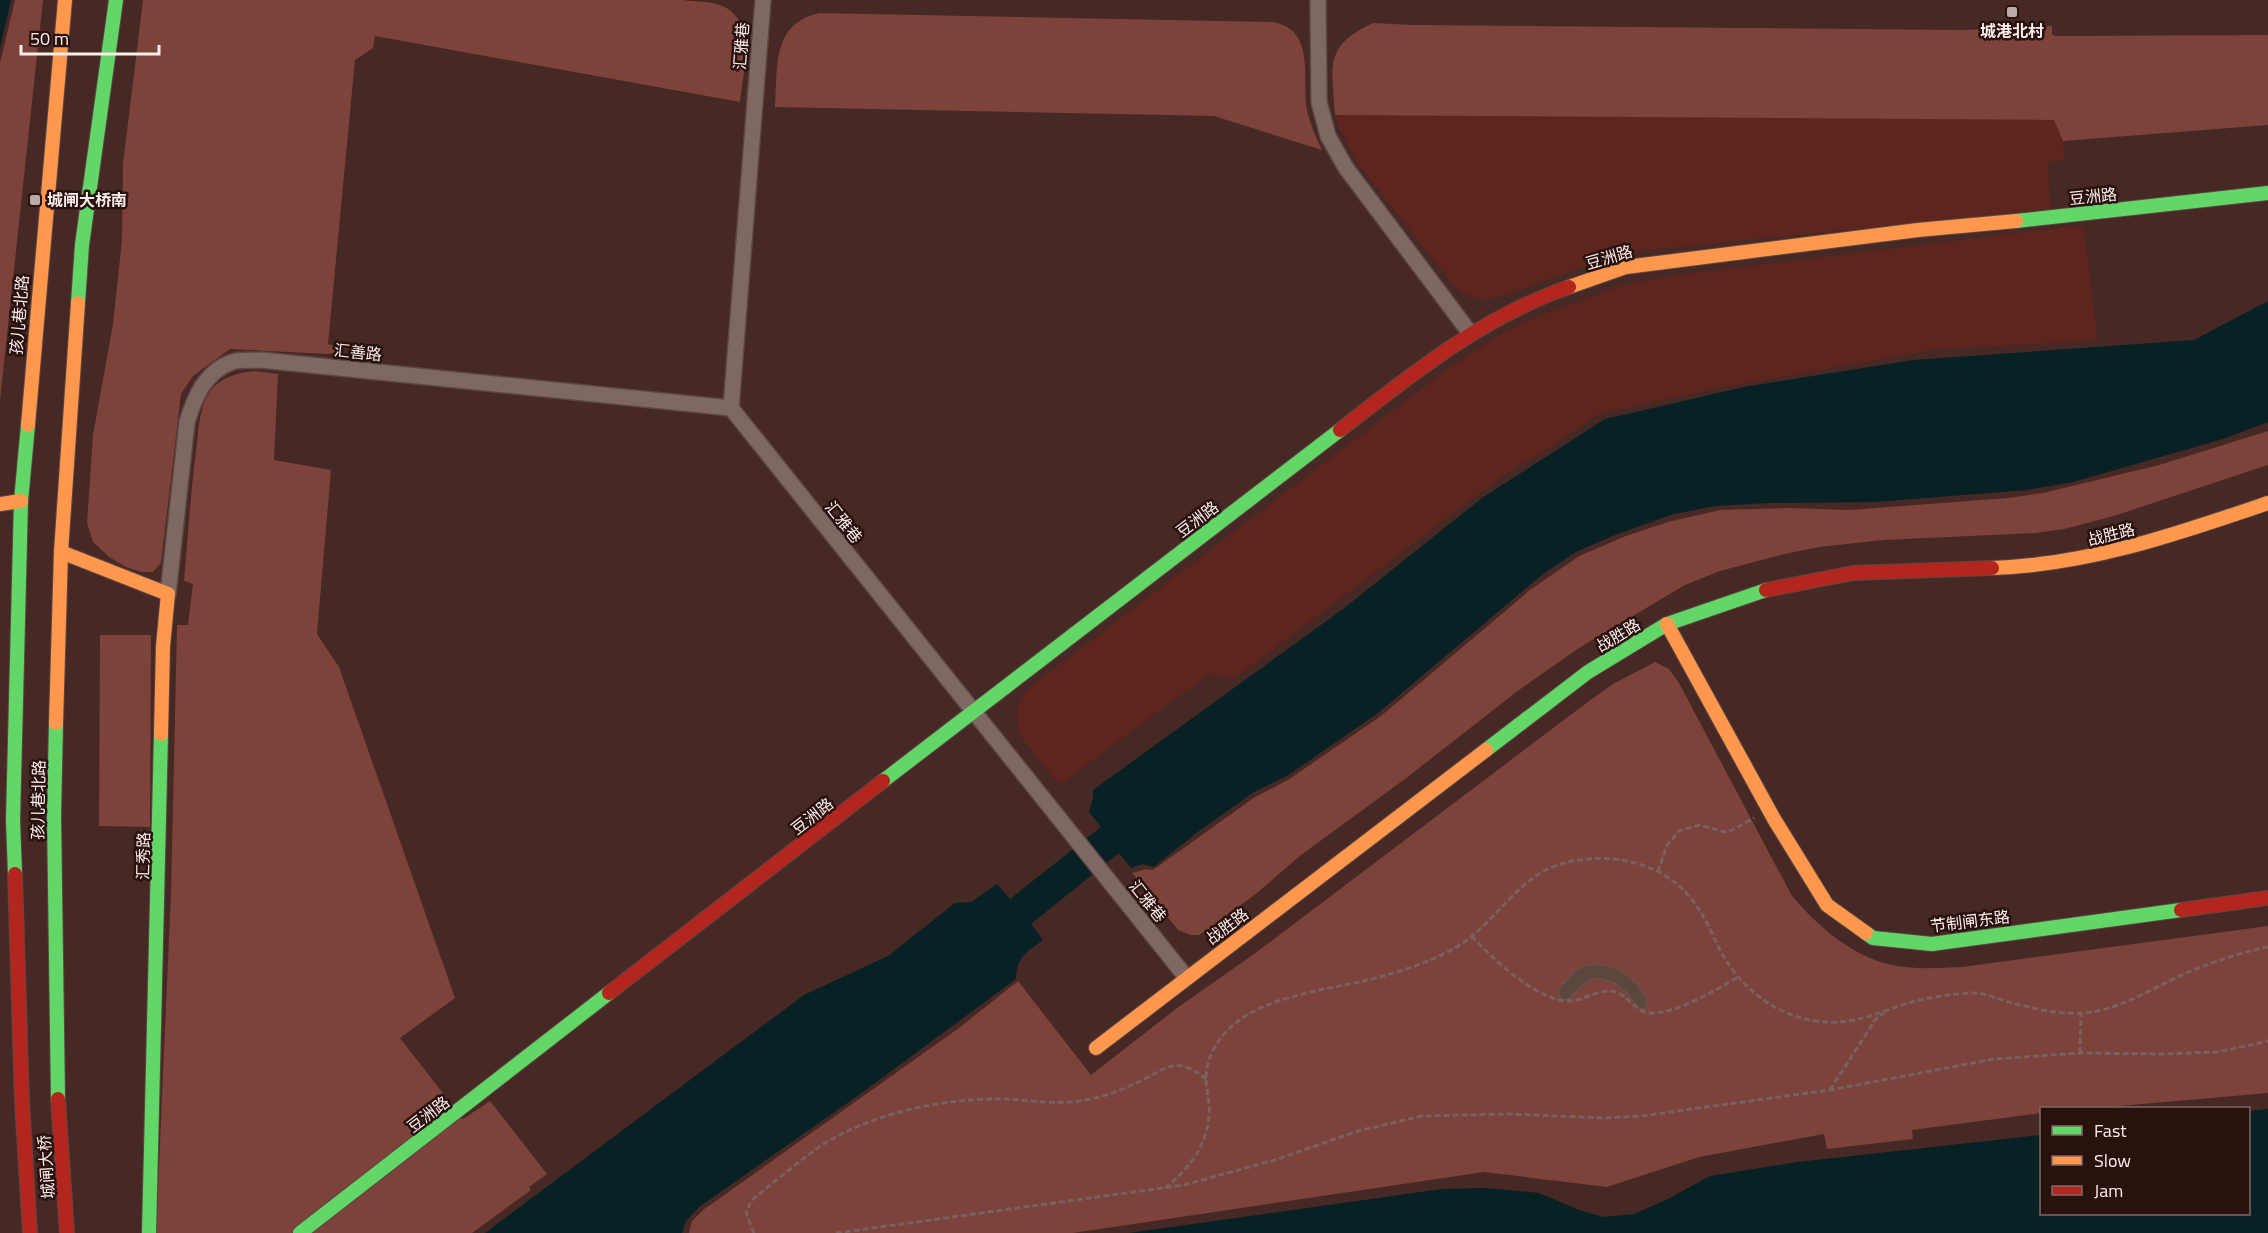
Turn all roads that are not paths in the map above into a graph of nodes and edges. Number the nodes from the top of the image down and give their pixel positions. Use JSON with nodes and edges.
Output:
{"nodes":[{"id":1,"x":65,"y":0,"type":"edge"},
{"id":2,"x":116,"y":0,"type":"edge"},
{"id":3,"x":763,"y":0,"type":"edge"},
{"id":4,"x":1318,"y":0,"type":"edge"},
{"id":5,"x":2268,"y":193,"type":"edge"},
{"id":6,"x":1470,"y":333,"type":"junction"},
{"id":7,"x":731,"y":408,"type":"junction"},
{"id":8,"x":21,"y":501,"type":"junction"},
{"id":9,"x":2268,"y":503,"type":"edge"},
{"id":10,"x":0,"y":504,"type":"edge"},
{"id":11,"x":61,"y":552,"type":"junction"},
{"id":12,"x":168,"y":594,"type":"junction"},
{"id":13,"x":1667,"y":624,"type":"junction"},
{"id":14,"x":972,"y":711,"type":"junction"},
{"id":15,"x":2268,"y":898,"type":"edge"},
{"id":16,"x":1186,"y":977,"type":"junction"},
{"id":17,"x":1096,"y":1048,"type":"dead end"},
{"id":18,"x":58,"y":1099,"type":"joint"},
{"id":19,"x":22,"y":1102,"type":"joint"},
{"id":20,"x":30,"y":1233,"type":"edge"},
{"id":21,"x":67,"y":1233,"type":"edge"},
{"id":22,"x":148,"y":1233,"type":"edge"},
{"id":23,"x":300,"y":1233,"type":"edge"}],
"edges":[{"from":1,"to":8,"type":"street","name":"孩儿巷北路"},
{"from":2,"to":11,"type":"street","name":"孩儿巷北路"},
{"from":3,"to":7,"type":"street","name":"汇雅巷"},
{"from":4,"to":6,"type":"street"},
{"from":5,"to":6,"type":"street","name":"豆洲路"},
{"from":6,"to":14,"type":"street","name":"豆洲路"},
{"from":7,"to":12,"type":"street","name":"汇善路"},
{"from":7,"to":14,"type":"street","name":"汇雅巷"},
{"from":8,"to":10,"type":"street"},
{"from":8,"to":19,"type":"street","name":"孩儿巷北路"},
{"from":9,"to":13,"type":"street","name":"战胜路"},
{"from":11,"to":12,"type":"street"},
{"from":11,"to":18,"type":"street","name":"孩儿巷北路"},
{"from":12,"to":22,"type":"street","name":"汇秀路"},
{"from":13,"to":15,"type":"street","name":"节制闸东路"},
{"from":13,"to":16,"type":"street","name":"战胜路"},
{"from":14,"to":16,"type":"street","name":"汇雅巷"},
{"from":14,"to":23,"type":"street","name":"豆洲路"},
{"from":16,"to":17,"type":"street","name":"战胜路"},
{"from":18,"to":21,"type":"street","name":"城闸大桥"},
{"from":19,"to":20,"type":"street","name":"城闸大桥"}]}
